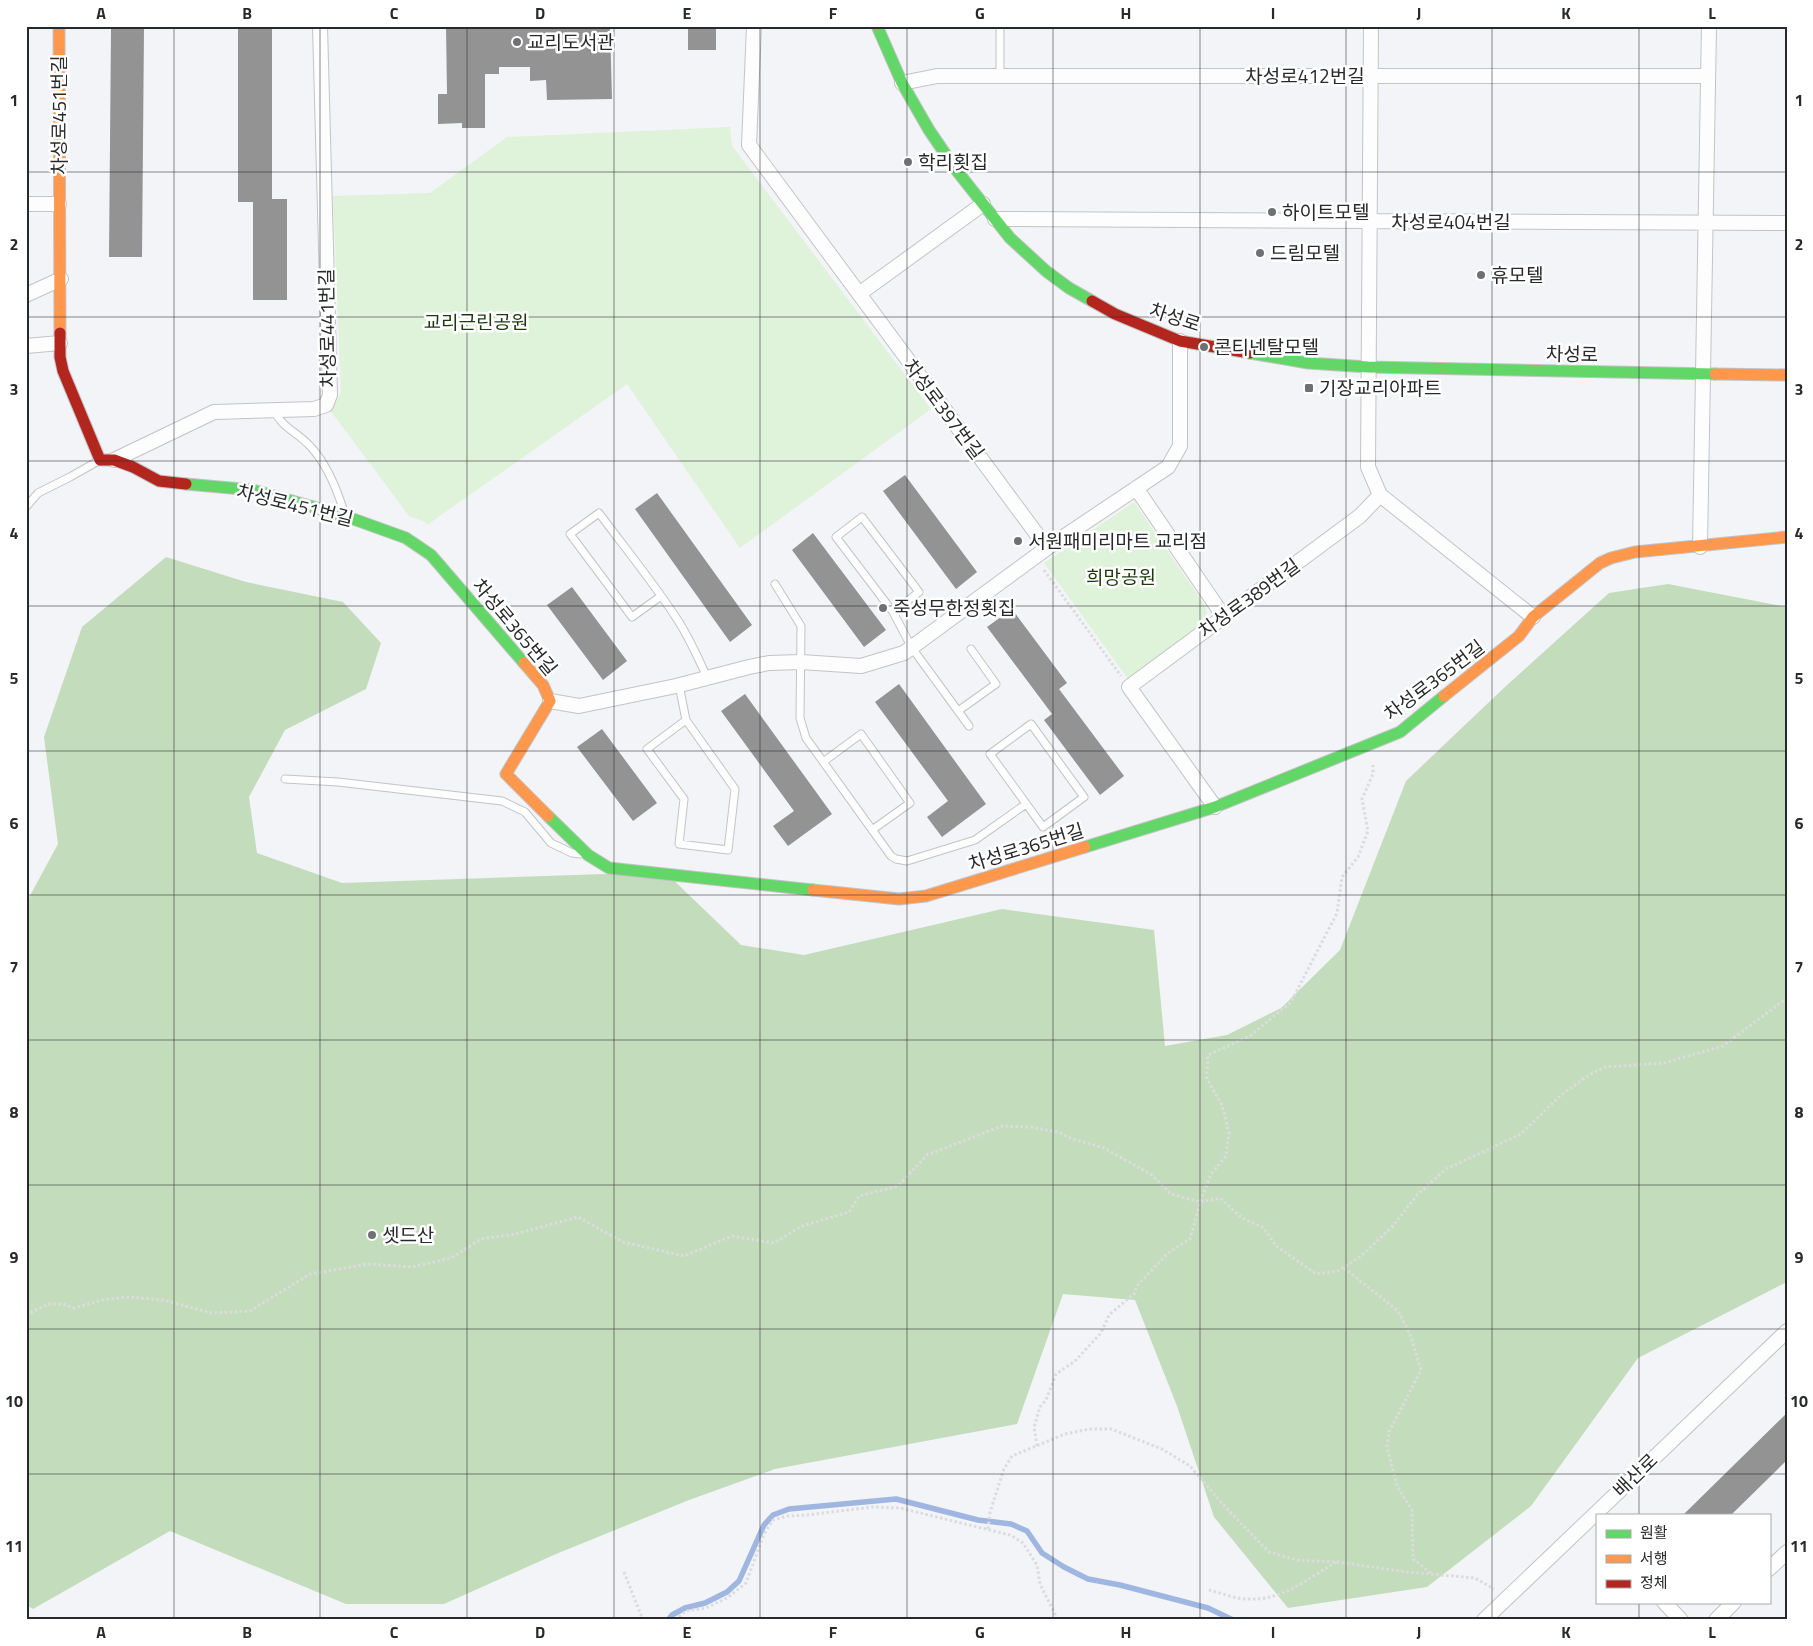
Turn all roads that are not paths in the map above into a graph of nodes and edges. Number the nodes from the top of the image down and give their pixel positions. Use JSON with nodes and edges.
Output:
{"nodes":[{"id":1,"x":59,"y":26,"type":"edge"},
{"id":2,"x":320,"y":26,"type":"edge"},
{"id":3,"x":754,"y":26,"type":"edge"},
{"id":4,"x":877,"y":26,"type":"edge"},
{"id":5,"x":1000,"y":26,"type":"edge"},
{"id":6,"x":1371,"y":26,"type":"edge"},
{"id":7,"x":1708,"y":26,"type":"edge"},
{"id":8,"x":1000,"y":76,"type":"junction"},
{"id":9,"x":1371,"y":76,"type":"junction"},
{"id":10,"x":1708,"y":76,"type":"junction"},
{"id":11,"x":902,"y":83,"type":"junction"},
{"id":12,"x":26,"y":204,"type":"edge"},
{"id":13,"x":59,"y":204,"type":"junction"},
{"id":14,"x":983,"y":204,"type":"junction"},
{"id":15,"x":995,"y":219,"type":"junction"},
{"id":16,"x":1369,"y":221,"type":"junction"},
{"id":17,"x":1705,"y":223,"type":"junction"},
{"id":18,"x":1787,"y":223,"type":"edge"},
{"id":19,"x":60,"y":279,"type":"junction"},
{"id":20,"x":859,"y":294,"type":"junction"},
{"id":21,"x":26,"y":295,"type":"edge"},
{"id":22,"x":1180,"y":341,"type":"junction"},
{"id":23,"x":60,"y":343,"type":"junction"},
{"id":24,"x":26,"y":346,"type":"edge"},
{"id":25,"x":1368,"y":367,"type":"junction"},
{"id":26,"x":1702,"y":374,"type":"junction"},
{"id":27,"x":1787,"y":375,"type":"edge"},
{"id":28,"x":274,"y":410,"type":"junction"},
{"id":29,"x":107,"y":460,"type":"junction"},
{"id":30,"x":1136,"y":488,"type":"junction"},
{"id":31,"x":1380,"y":495,"type":"junction"},
{"id":32,"x":26,"y":507,"type":"edge"},
{"id":33,"x":345,"y":516,"type":"junction"},
{"id":34,"x":1787,"y":537,"type":"edge"},
{"id":35,"x":1700,"y":547,"type":"junction"},
{"id":36,"x":1047,"y":548,"type":"junction"},
{"id":37,"x":431,"y":555,"type":"joint"},
{"id":38,"x":775,"y":584,"type":"dead end"},
{"id":39,"x":660,"y":596,"type":"junction"},
{"id":40,"x":893,"y":612,"type":"junction"},
{"id":41,"x":1533,"y":616,"type":"junction"},
{"id":42,"x":1224,"y":617,"type":"junction"},
{"id":43,"x":912,"y":648,"type":"junction"},
{"id":44,"x":971,"y":649,"type":"dead end"},
{"id":45,"x":801,"y":662,"type":"junction"},
{"id":46,"x":707,"y":677,"type":"junction"},
{"id":47,"x":679,"y":685,"type":"junction"},
{"id":48,"x":550,"y":701,"type":"junction"},
{"id":49,"x":958,"y":711,"type":"junction"},
{"id":50,"x":686,"y":720,"type":"junction"},
{"id":51,"x":969,"y":726,"type":"dead end"},
{"id":52,"x":824,"y":762,"type":"junction"},
{"id":53,"x":285,"y":779,"type":"dead end"},
{"id":54,"x":1026,"y":804,"type":"junction"},
{"id":55,"x":1215,"y":807,"type":"junction"},
{"id":56,"x":872,"y":830,"type":"junction"},
{"id":57,"x":588,"y":856,"type":"junction"},
{"id":58,"x":1787,"y":1331,"type":"edge"},
{"id":59,"x":1587,"y":1521,"type":"junction"},
{"id":60,"x":1596,"y":1531,"type":"edge"},
{"id":61,"x":1787,"y":1552,"type":"edge"},
{"id":62,"x":1770,"y":1568,"type":"edge"},
{"id":63,"x":1666,"y":1604,"type":"edge"},
{"id":64,"x":1732,"y":1604,"type":"edge"},
{"id":65,"x":1484,"y":1620,"type":"edge"},
{"id":66,"x":1681,"y":1620,"type":"edge"},
{"id":67,"x":1716,"y":1620,"type":"edge"}],
"edges":[{"from":1,"to":13,"type":"street","name":"차성로451번길"},
{"from":2,"to":28,"type":"street","name":"차성로441번길"},
{"from":3,"to":20,"type":"street","name":"차성로397번길"},
{"from":4,"to":11,"type":"street","name":"차성로"},
{"from":5,"to":8,"type":"lane"},
{"from":6,"to":9,"type":"street"},
{"from":7,"to":10,"type":"street"},
{"from":8,"to":9,"type":"street","name":"차성로412번길"},
{"from":8,"to":11,"type":"street","name":"차성로412번길"},
{"from":9,"to":10,"type":"street","name":"차성로412번길"},
{"from":9,"to":16,"type":"street"},
{"from":10,"to":17,"type":"street"},
{"from":11,"to":14,"type":"street","name":"차성로"},
{"from":12,"to":13,"type":"street"},
{"from":13,"to":19,"type":"street","name":"차성로451번길"},
{"from":14,"to":15,"type":"street","name":"차성로"},
{"from":14,"to":20,"type":"street"},
{"from":15,"to":16,"type":"street","name":"차성로404번길"},
{"from":15,"to":22,"type":"street","name":"차성로"},
{"from":16,"to":17,"type":"street","name":"차성로404번길"},
{"from":16,"to":25,"type":"street"},
{"from":17,"to":18,"type":"street","name":"차성로404번길"},
{"from":17,"to":26,"type":"street"},
{"from":19,"to":21,"type":"street"},
{"from":19,"to":23,"type":"street","name":"차성로451번길"},
{"from":20,"to":36,"type":"street","name":"차성로397번길"},
{"from":22,"to":25,"type":"street","name":"차성로"},
{"from":22,"to":30,"type":"street"},
{"from":23,"to":24,"type":"street"},
{"from":23,"to":29,"type":"street","name":"차성로451번길"},
{"from":25,"to":26,"type":"street","name":"차성로"},
{"from":25,"to":31,"type":"street"},
{"from":26,"to":27,"type":"street","name":"차성로"},
{"from":26,"to":35,"type":"street"},
{"from":28,"to":29,"type":"street","name":"차성로441번길"},
{"from":28,"to":33,"type":"lane"},
{"from":29,"to":32,"type":"lane"},
{"from":29,"to":33,"type":"street","name":"차성로451번길"},
{"from":30,"to":36,"type":"street"},
{"from":30,"to":42,"type":"street"},
{"from":31,"to":41,"type":"street"},
{"from":31,"to":42,"type":"street","name":"차성로389번길"},
{"from":33,"to":37,"type":"street","name":"차성로451번길"},
{"from":34,"to":35,"type":"street","name":"차성로365번길"},
{"from":35,"to":41,"type":"street","name":"차성로365번길"},
{"from":36,"to":43,"type":"street"},
{"from":37,"to":48,"type":"street","name":"차성로365번길"},
{"from":38,"to":45,"type":"lane"},
{"from":39,"to":39,"type":"lane"},
{"from":39,"to":46,"type":"lane"},
{"from":40,"to":40,"type":"lane"},
{"from":40,"to":43,"type":"lane"},
{"from":41,"to":55,"type":"street","name":"차성로365번길"},
{"from":42,"to":55,"type":"street","name":"차성로389번길"},
{"from":43,"to":45,"type":"street"},
{"from":43,"to":49,"type":"lane"},
{"from":44,"to":49,"type":"lane"},
{"from":45,"to":46,"type":"street"},
{"from":45,"to":52,"type":"lane"},
{"from":46,"to":47,"type":"street"},
{"from":47,"to":48,"type":"street"},
{"from":47,"to":50,"type":"lane"},
{"from":48,"to":57,"type":"street","name":"차성로365번길"},
{"from":49,"to":51,"type":"lane"},
{"from":50,"to":50,"type":"lane"},
{"from":52,"to":56,"type":"lane"},
{"from":52,"to":56,"type":"lane"},
{"from":53,"to":57,"type":"lane"},
{"from":54,"to":54,"type":"lane"},
{"from":54,"to":56,"type":"lane"},
{"from":55,"to":57,"type":"street","name":"차성로365번길"},
{"from":58,"to":59,"type":"street","name":"배산로"},
{"from":59,"to":60,"type":"street"},
{"from":59,"to":65,"type":"street","name":"배산로"},
{"from":61,"to":62,"type":"street"},
{"from":63,"to":66,"type":"street"},
{"from":64,"to":67,"type":"street"}]}
